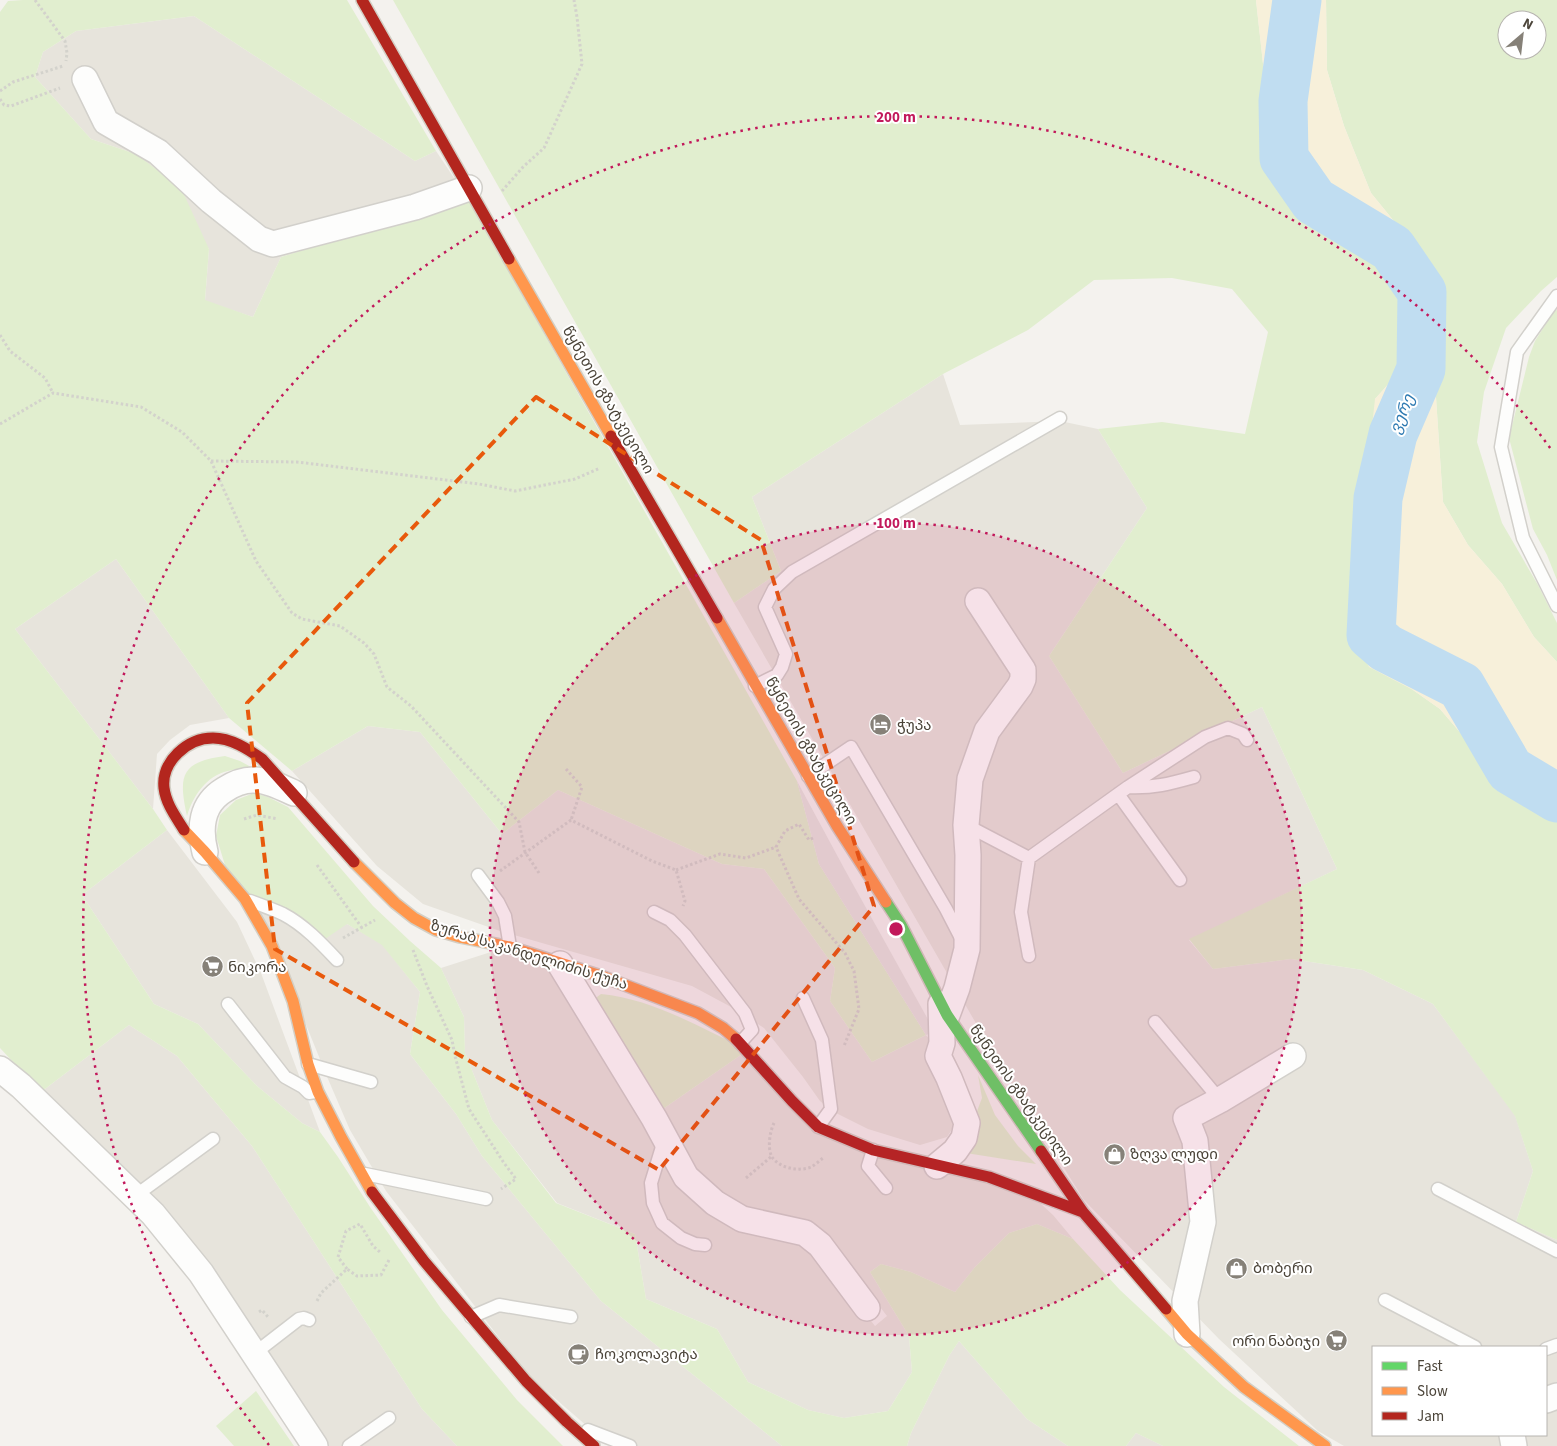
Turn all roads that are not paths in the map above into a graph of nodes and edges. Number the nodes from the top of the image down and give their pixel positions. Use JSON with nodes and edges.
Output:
{"nodes":[{"id":1,"x":362,"y":0,"type":"edge"},
{"id":2,"x":85,"y":79,"type":"road end"},
{"id":3,"x":469,"y":188,"type":"junction"},
{"id":4,"x":1557,"y":296,"type":"edge"},
{"id":5,"x":1060,"y":418,"type":"dead end"},
{"id":6,"x":978,"y":601,"type":"dead end"},
{"id":7,"x":1557,"y":606,"type":"edge"},
{"id":8,"x":755,"y":686,"type":"junction"},
{"id":9,"x":1247,"y":740,"type":"dead end"},
{"id":10,"x":808,"y":776,"type":"junction"},
{"id":11,"x":1194,"y":777,"type":"dead end"},
{"id":12,"x":1123,"y":790,"type":"junction"},
{"id":13,"x":294,"y":793,"type":"junction"},
{"id":14,"x":966,"y":825,"type":"junction"},
{"id":15,"x":204,"y":852,"type":"junction"},
{"id":16,"x":1029,"y":858,"type":"junction"},
{"id":17,"x":478,"y":874,"type":"dead end"},
{"id":18,"x":1180,"y":880,"type":"dead end"},
{"id":19,"x":245,"y":899,"type":"junction"},
{"id":20,"x":654,"y":912,"type":"dead end"},
{"id":21,"x":510,"y":947,"type":"junction"},
{"id":22,"x":967,"y":949,"type":"junction"},
{"id":23,"x":1029,"y":956,"type":"dead end"},
{"id":24,"x":337,"y":960,"type":"dead end"},
{"id":25,"x":560,"y":964,"type":"junction"},
{"id":26,"x":803,"y":998,"type":"dead end"},
{"id":27,"x":228,"y":1004,"type":"dead end"},
{"id":28,"x":944,"y":1009,"type":"junction"},
{"id":29,"x":1155,"y":1022,"type":"dead end"},
{"id":30,"x":740,"y":1043,"type":"junction"},
{"id":31,"x":1293,"y":1056,"type":"dead end"},
{"id":32,"x":308,"y":1064,"type":"junction"},
{"id":33,"x":0,"y":1069,"type":"edge"},
{"id":34,"x":371,"y":1082,"type":"dead end"},
{"id":35,"x":318,"y":1092,"type":"junction"},
{"id":36,"x":1220,"y":1100,"type":"junction"},
{"id":37,"x":818,"y":1127,"type":"junction"},
{"id":38,"x":665,"y":1137,"type":"junction"},
{"id":39,"x":213,"y":1139,"type":"dead end"},
{"id":40,"x":873,"y":1150,"type":"junction"},
{"id":41,"x":937,"y":1166,"type":"junction"},
{"id":42,"x":362,"y":1174,"type":"junction"},
{"id":43,"x":886,"y":1188,"type":"dead end"},
{"id":44,"x":1438,"y":1189,"type":"dead end"},
{"id":45,"x":135,"y":1196,"type":"junction"},
{"id":46,"x":486,"y":1199,"type":"road end"},
{"id":47,"x":1083,"y":1212,"type":"junction"},
{"id":48,"x":705,"y":1245,"type":"dead end"},
{"id":49,"x":1557,"y":1251,"type":"edge"},
{"id":50,"x":1385,"y":1300,"type":"dead end"},
{"id":51,"x":867,"y":1308,"type":"dead end"},
{"id":52,"x":471,"y":1317,"type":"junction"},
{"id":53,"x":571,"y":1317,"type":"dead end"},
{"id":54,"x":310,"y":1320,"type":"dead end"},
{"id":55,"x":1187,"y":1334,"type":"junction"},
{"id":56,"x":1473,"y":1346,"type":"edge"},
{"id":57,"x":255,"y":1353,"type":"junction"},
{"id":58,"x":389,"y":1418,"type":"dead end"},
{"id":59,"x":567,"y":1422,"type":"junction"},
{"id":60,"x":1319,"y":1444,"type":"edge"},
{"id":61,"x":315,"y":1446,"type":"edge"},
{"id":62,"x":349,"y":1446,"type":"edge"},
{"id":63,"x":594,"y":1446,"type":"edge"},
{"id":64,"x":630,"y":1446,"type":"edge"}],
"edges":[{"from":1,"to":3,"type":"street","name":"წყნეთის გზატკეცილი"},
{"from":2,"to":3,"type":"street"},
{"from":3,"to":8,"type":"street","name":"წყნეთის გზატკეცილი"},
{"from":4,"to":7,"type":"lane"},
{"from":5,"to":8,"type":"lane"},
{"from":6,"to":14,"type":"street"},
{"from":8,"to":10,"type":"street","name":"წყნეთის გზატკეცილი"},
{"from":9,"to":12,"type":"lane"},
{"from":10,"to":22,"type":"lane"},
{"from":10,"to":28,"type":"street","name":"წყნეთის გზატკეცილი"},
{"from":11,"to":12,"type":"lane"},
{"from":12,"to":16,"type":"lane"},
{"from":12,"to":18,"type":"lane"},
{"from":13,"to":15,"type":"street","name":"ზურაბ საკანდელიძის ქუჩა"},
{"from":13,"to":15,"type":"street","name":"ზურაბ საკანდელიძის ქუჩა"},
{"from":13,"to":21,"type":"street","name":"ზურაბ საკანდელიძის ქუჩა"},
{"from":14,"to":16,"type":"lane"},
{"from":14,"to":22,"type":"street"},
{"from":15,"to":19,"type":"street","name":"ზურაბ საკანდელიძის ქუჩა"},
{"from":16,"to":23,"type":"lane"},
{"from":17,"to":21,"type":"lane"},
{"from":19,"to":24,"type":"lane"},
{"from":19,"to":32,"type":"street","name":"ზურაბ საკანდელიძის ქუჩა"},
{"from":20,"to":30,"type":"lane"},
{"from":21,"to":25,"type":"street","name":"ზურაბ საკანდელიძის ქუჩა"},
{"from":22,"to":28,"type":"street"},
{"from":25,"to":30,"type":"street","name":"ზურაბ საკანდელიძის ქუჩა"},
{"from":25,"to":38,"type":"street"},
{"from":26,"to":37,"type":"lane"},
{"from":27,"to":35,"type":"lane"},
{"from":28,"to":41,"type":"street"},
{"from":28,"to":47,"type":"street","name":"წყნეთის გზატკეცილი"},
{"from":29,"to":36,"type":"lane"},
{"from":30,"to":37,"type":"street","name":"ზურაბ საკანდელიძის ქუჩა"},
{"from":31,"to":36,"type":"street"},
{"from":32,"to":34,"type":"lane"},
{"from":32,"to":35,"type":"street","name":"ზურაბ საკანდელიძის ქუჩა"},
{"from":33,"to":45,"type":"street"},
{"from":35,"to":42,"type":"street","name":"ზურაბ საკანდელიძის ქუჩა"},
{"from":36,"to":55,"type":"street"},
{"from":37,"to":40,"type":"street","name":"ზურაბ საკანდელიძის ქუჩა"},
{"from":38,"to":48,"type":"lane"},
{"from":38,"to":51,"type":"street"},
{"from":39,"to":45,"type":"lane"},
{"from":40,"to":41,"type":"street","name":"ზურაბ საკანდელიძის ქუჩა"},
{"from":40,"to":43,"type":"lane"},
{"from":41,"to":47,"type":"street","name":"ზურაბ საკანდელიძის ქუჩა"},
{"from":42,"to":46,"type":"lane"},
{"from":42,"to":52,"type":"street","name":"ზურაბ საკანდელიძის ქუჩა"},
{"from":44,"to":49,"type":"lane"},
{"from":45,"to":57,"type":"street"},
{"from":47,"to":55,"type":"street","name":"წყნეთის გზატკეცილი"},
{"from":50,"to":56,"type":"lane"},
{"from":52,"to":53,"type":"lane"},
{"from":52,"to":59,"type":"street","name":"ზურაბ საკანდელიძის ქუჩა"},
{"from":54,"to":57,"type":"lane"},
{"from":55,"to":60,"type":"street","name":"წყნეთის გზატკეცილი"},
{"from":57,"to":61,"type":"street"},
{"from":58,"to":62,"type":"lane"},
{"from":59,"to":63,"type":"street","name":"ზურაბ საკანდელიძის ქუჩა"},
{"from":59,"to":64,"type":"lane"}]}
